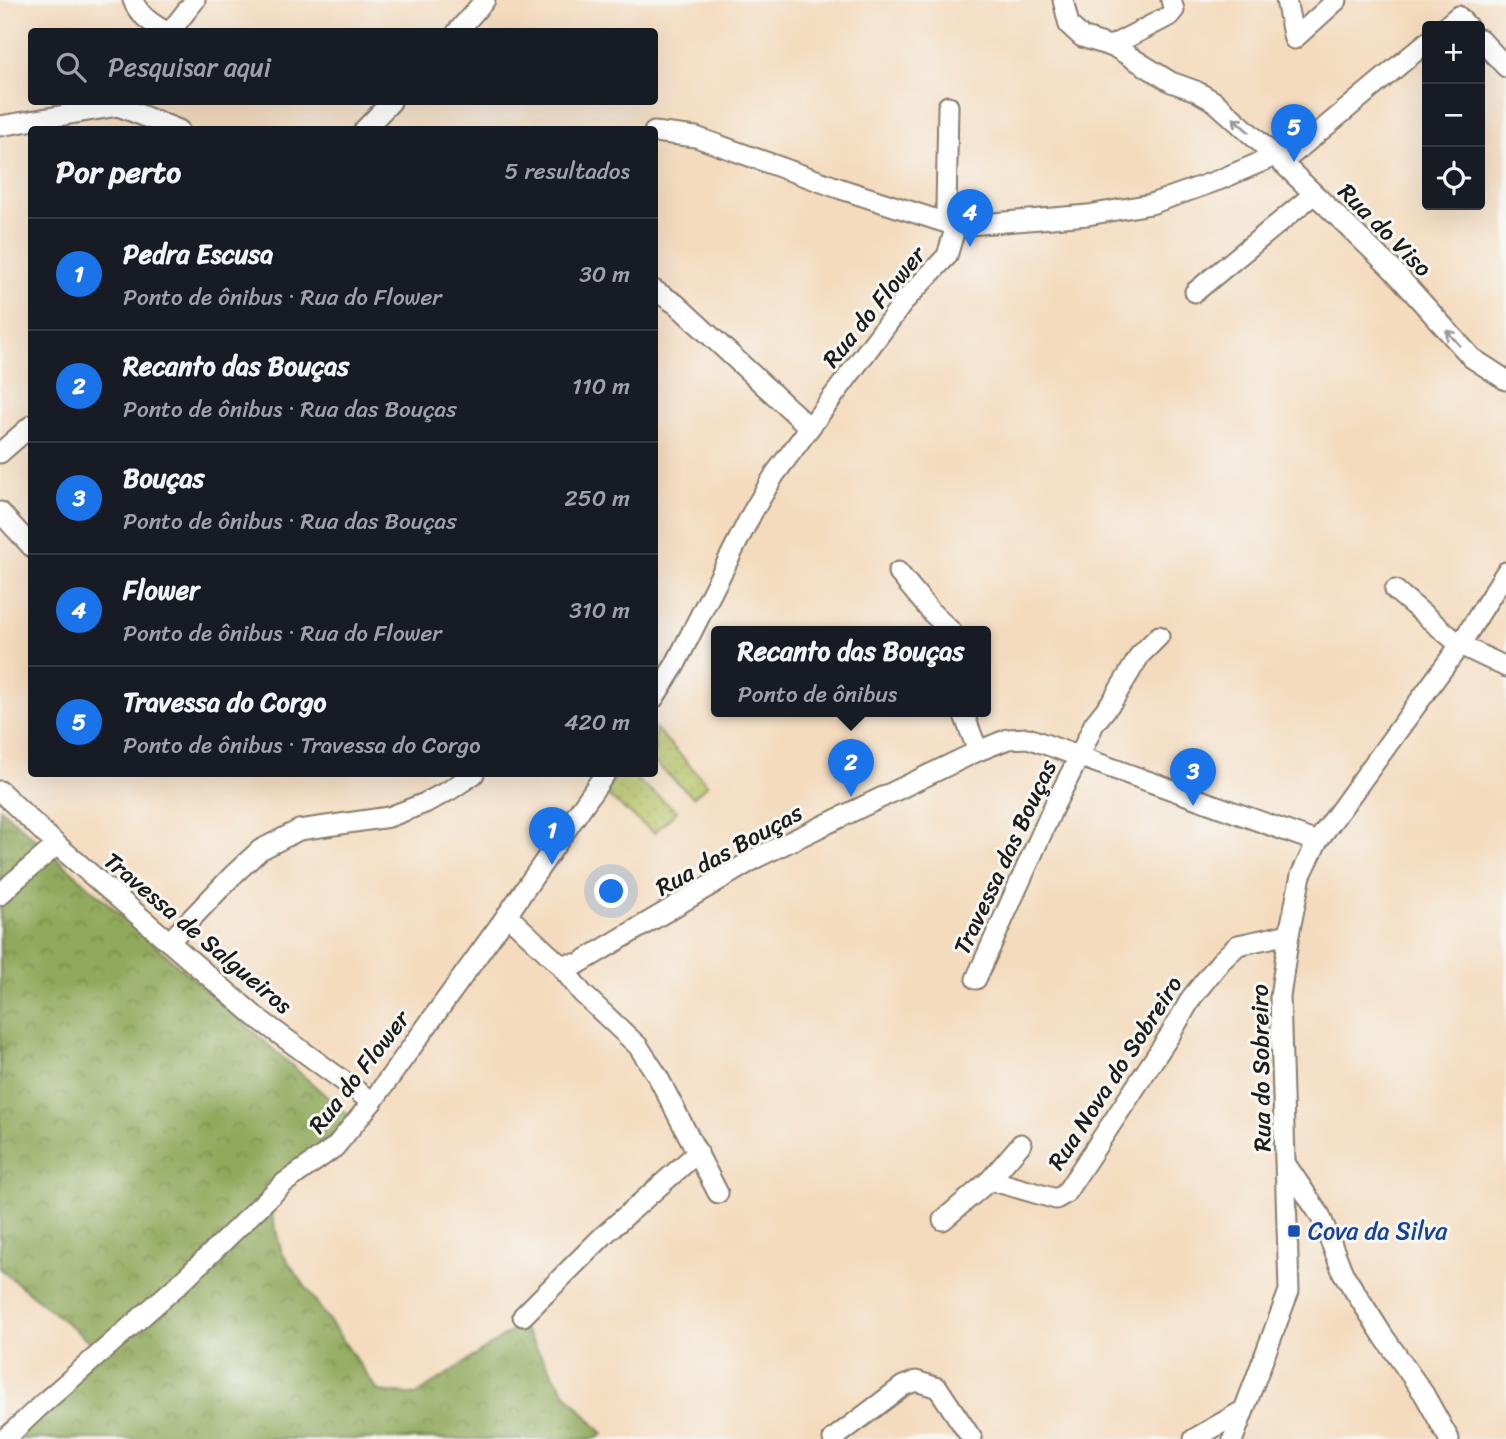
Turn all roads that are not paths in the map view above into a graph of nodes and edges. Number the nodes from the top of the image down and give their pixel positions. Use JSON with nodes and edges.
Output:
{"nodes":[{"id":1,"x":133,"y":0,"type":"edge"},
{"id":2,"x":195,"y":0,"type":"edge"},
{"id":3,"x":485,"y":0,"type":"edge"},
{"id":4,"x":1063,"y":0,"type":"edge"},
{"id":5,"x":1171,"y":0,"type":"edge"},
{"id":6,"x":1286,"y":0,"type":"edge"},
{"id":7,"x":1337,"y":0,"type":"edge"},
{"id":8,"x":161,"y":28,"type":"edge"},
{"id":9,"x":171,"y":28,"type":"edge"},
{"id":10,"x":460,"y":28,"type":"edge"},
{"id":11,"x":1485,"y":44,"type":"edge"},
{"id":12,"x":1111,"y":46,"type":"junction"},
{"id":13,"x":1422,"y":46,"type":"edge"},
{"id":14,"x":1506,"y":67,"type":"edge"},
{"id":15,"x":114,"y":105,"type":"edge"},
{"id":16,"x":121,"y":105,"type":"edge"},
{"id":17,"x":388,"y":105,"type":"edge"},
{"id":18,"x":948,"y":106,"type":"dead end"},
{"id":19,"x":0,"y":126,"type":"edge"},
{"id":20,"x":170,"y":126,"type":"edge"},
{"id":21,"x":368,"y":126,"type":"edge"},
{"id":22,"x":658,"y":132,"type":"edge"},
{"id":23,"x":1279,"y":160,"type":"junction"},
{"id":24,"x":1314,"y":194,"type":"junction"},
{"id":25,"x":956,"y":226,"type":"junction"},
{"id":26,"x":1195,"y":292,"type":"dead end"},
{"id":27,"x":658,"y":293,"type":"edge"},
{"id":28,"x":1506,"y":380,"type":"edge"},
{"id":29,"x":809,"y":427,"type":"junction"},
{"id":30,"x":28,"y":428,"type":"edge"},
{"id":31,"x":0,"y":453,"type":"edge"},
{"id":32,"x":0,"y":512,"type":"edge"},
{"id":33,"x":28,"y":543,"type":"edge"},
{"id":34,"x":898,"y":572,"type":"dead end"},
{"id":35,"x":1506,"y":572,"type":"edge"},
{"id":36,"x":1395,"y":590,"type":"dead end"},
{"id":37,"x":946,"y":626,"type":"edge"},
{"id":38,"x":1159,"y":636,"type":"dead end"},
{"id":39,"x":1460,"y":645,"type":"junction"},
{"id":40,"x":1506,"y":667,"type":"edge"},
{"id":41,"x":658,"y":692,"type":"edge"},
{"id":42,"x":965,"y":717,"type":"edge"},
{"id":43,"x":978,"y":751,"type":"junction"},
{"id":44,"x":1079,"y":757,"type":"junction"},
{"id":45,"x":470,"y":777,"type":"edge"},
{"id":46,"x":603,"y":777,"type":"edge"},
{"id":47,"x":0,"y":791,"type":"edge"},
{"id":48,"x":1317,"y":842,"type":"junction"},
{"id":49,"x":57,"y":845,"type":"junction"},
{"id":50,"x":0,"y":895,"type":"edge"},
{"id":51,"x":507,"y":915,"type":"junction"},
{"id":52,"x":1289,"y":934,"type":"junction"},
{"id":53,"x":169,"y":942,"type":"junction"},
{"id":54,"x":559,"y":964,"type":"junction"},
{"id":55,"x":976,"y":979,"type":"dead end"},
{"id":56,"x":372,"y":1102,"type":"junction"},
{"id":57,"x":1021,"y":1144,"type":"dead end"},
{"id":58,"x":698,"y":1152,"type":"junction"},
{"id":59,"x":1287,"y":1165,"type":"junction"},
{"id":60,"x":990,"y":1180,"type":"junction"},
{"id":61,"x":718,"y":1193,"type":"dead end"},
{"id":62,"x":943,"y":1220,"type":"dead end"},
{"id":63,"x":523,"y":1316,"type":"dead end"},
{"id":64,"x":1244,"y":1410,"type":"junction"},
{"id":65,"x":5,"y":1439,"type":"edge"},
{"id":66,"x":833,"y":1439,"type":"edge"},
{"id":67,"x":972,"y":1439,"type":"edge"},
{"id":68,"x":1194,"y":1439,"type":"edge"},
{"id":69,"x":1233,"y":1439,"type":"edge"},
{"id":70,"x":1449,"y":1439,"type":"edge"}],
"edges":[{"from":1,"to":8,"type":"street"},
{"from":2,"to":9,"type":"street"},
{"from":3,"to":10,"type":"street"},
{"from":4,"to":12,"type":"street","name":"Rua do Viso"},
{"from":5,"to":12,"type":"street"},
{"from":6,"to":7,"type":"street"},
{"from":11,"to":14,"type":"street"},
{"from":23,"to":12,"type":"street","name":"Rua do Viso","one_way":true},
{"from":13,"to":23,"type":"street"},
{"from":15,"to":19,"type":"street"},
{"from":16,"to":20,"type":"street"},
{"from":17,"to":21,"type":"street"},
{"from":18,"to":25,"type":"street"},
{"from":22,"to":25,"type":"street"},
{"from":23,"to":24,"type":"street","name":"Rua do Viso"},
{"from":23,"to":25,"type":"street"},
{"from":24,"to":26,"type":"street"},
{"from":28,"to":24,"type":"street","name":"Rua do Viso","one_way":true},
{"from":25,"to":29,"type":"street","name":"Rua do Flower"},
{"from":27,"to":29,"type":"street"},
{"from":29,"to":41,"type":"street","name":"Rua do Flower"},
{"from":30,"to":31,"type":"street"},
{"from":32,"to":33,"type":"street"},
{"from":34,"to":37,"type":"street"},
{"from":35,"to":39,"type":"street","name":"Rua do Sobreiro"},
{"from":36,"to":39,"type":"street"},
{"from":38,"to":44,"type":"street","name":"Travessa das Bouças"},
{"from":39,"to":40,"type":"street"},
{"from":39,"to":48,"type":"street","name":"Rua do Sobreiro"},
{"from":42,"to":43,"type":"street"},
{"from":43,"to":44,"type":"street","name":"Rua das Bouças"},
{"from":43,"to":54,"type":"street","name":"Rua das Bouças"},
{"from":44,"to":48,"type":"street","name":"Rua das Bouças"},
{"from":44,"to":55,"type":"street","name":"Travessa das Bouças"},
{"from":45,"to":53,"type":"street"},
{"from":46,"to":51,"type":"street","name":"Rua do Flower"},
{"from":47,"to":49,"type":"street","name":"Travessa de Salgueiros"},
{"from":48,"to":52,"type":"street","name":"Rua do Sobreiro"},
{"from":49,"to":50,"type":"street"},
{"from":49,"to":53,"type":"street","name":"Travessa de Salgueiros"},
{"from":51,"to":54,"type":"street"},
{"from":51,"to":56,"type":"street","name":"Rua do Flower"},
{"from":52,"to":59,"type":"street","name":"Rua do Sobreiro"},
{"from":52,"to":60,"type":"street","name":"Rua Nova do Sobreiro"},
{"from":53,"to":56,"type":"street","name":"Travessa de Salgueiros"},
{"from":54,"to":58,"type":"street"},
{"from":56,"to":65,"type":"street","name":"Rua do Flower"},
{"from":57,"to":60,"type":"street"},
{"from":58,"to":61,"type":"street"},
{"from":58,"to":63,"type":"street"},
{"from":59,"to":64,"type":"street","name":"Rua do Sobreiro"},
{"from":59,"to":70,"type":"street"},
{"from":60,"to":62,"type":"street"},
{"from":64,"to":68,"type":"street"},
{"from":64,"to":69,"type":"street","name":"Rua do Sobreiro"},
{"from":66,"to":67,"type":"street"}]}
